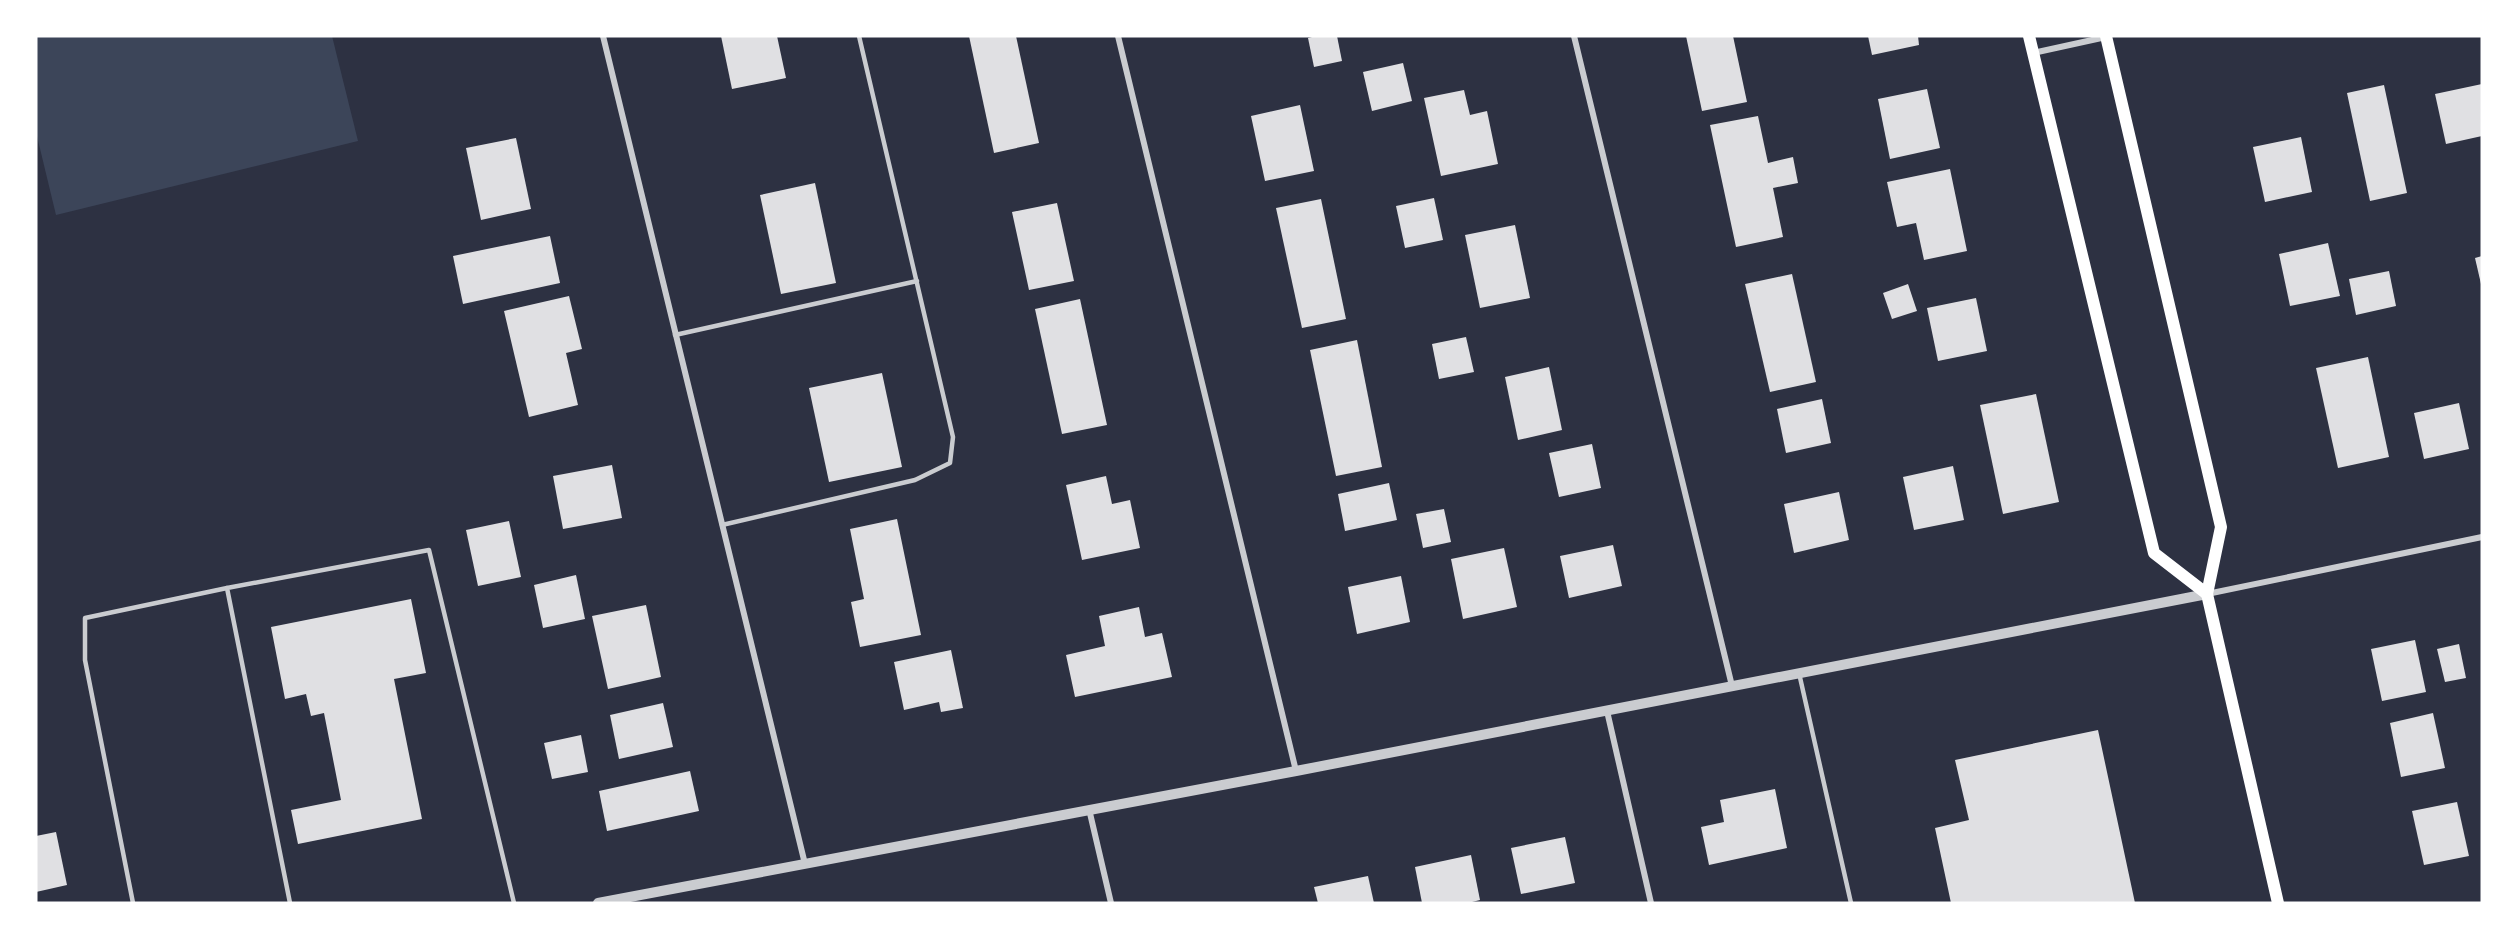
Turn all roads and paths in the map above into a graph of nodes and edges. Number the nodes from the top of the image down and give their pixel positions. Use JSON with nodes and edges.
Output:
{"nodes":[{"id":1,"x":603,"y":36,"type":"edge"},
{"id":2,"x":859,"y":36,"type":"edge"},
{"id":3,"x":1118,"y":36,"type":"edge"},
{"id":4,"x":1574,"y":36,"type":"edge"},
{"id":5,"x":2029,"y":36,"type":"edge"},
{"id":6,"x":2108,"y":36,"type":"edge"},
{"id":7,"x":2033,"y":53,"type":"junction"},
{"id":8,"x":917,"y":281,"type":"junction"},
{"id":9,"x":675,"y":335,"type":"junction"},
{"id":10,"x":722,"y":525,"type":"junction"},
{"id":11,"x":2482,"y":537,"type":"edge"},
{"id":12,"x":227,"y":588,"type":"junction"},
{"id":13,"x":2206,"y":594,"type":"junction"},
{"id":14,"x":1799,"y":673,"type":"junction"},
{"id":15,"x":1732,"y":686,"type":"junction"},
{"id":16,"x":1607,"y":711,"type":"junction"},
{"id":17,"x":1296,"y":771,"type":"junction"},
{"id":18,"x":1089,"y":809,"type":"junction"},
{"id":19,"x":805,"y":864,"type":"junction"},
{"id":20,"x":133,"y":903,"type":"edge"},
{"id":21,"x":290,"y":903,"type":"edge"},
{"id":22,"x":514,"y":903,"type":"edge"},
{"id":23,"x":598,"y":903,"type":"edge"},
{"id":24,"x":1111,"y":903,"type":"edge"},
{"id":25,"x":1652,"y":903,"type":"edge"},
{"id":26,"x":1851,"y":903,"type":"edge"},
{"id":27,"x":2278,"y":903,"type":"edge"}],
"edges":[{"from":1,"to":9,"type":"street"},
{"from":2,"to":8,"type":"lane"},
{"from":3,"to":17,"type":"street"},
{"from":4,"to":15,"type":"street"},
{"from":5,"to":7,"type":"main road"},
{"from":6,"to":7,"type":"street"},
{"from":6,"to":13,"type":"main road"},
{"from":7,"to":13,"type":"main road"},
{"from":8,"to":9,"type":"lane"},
{"from":8,"to":10,"type":"lane"},
{"from":9,"to":10,"type":"street"},
{"from":10,"to":19,"type":"street"},
{"from":11,"to":13,"type":"street"},
{"from":12,"to":20,"type":"lane"},
{"from":12,"to":21,"type":"lane"},
{"from":12,"to":22,"type":"lane"},
{"from":13,"to":14,"type":"street"},
{"from":13,"to":27,"type":"main road"},
{"from":14,"to":15,"type":"street"},
{"from":14,"to":26,"type":"lane"},
{"from":15,"to":16,"type":"street"},
{"from":16,"to":17,"type":"street"},
{"from":16,"to":25,"type":"street"},
{"from":17,"to":18,"type":"street"},
{"from":18,"to":19,"type":"street"},
{"from":18,"to":24,"type":"street"},
{"from":19,"to":23,"type":"street"}]}
